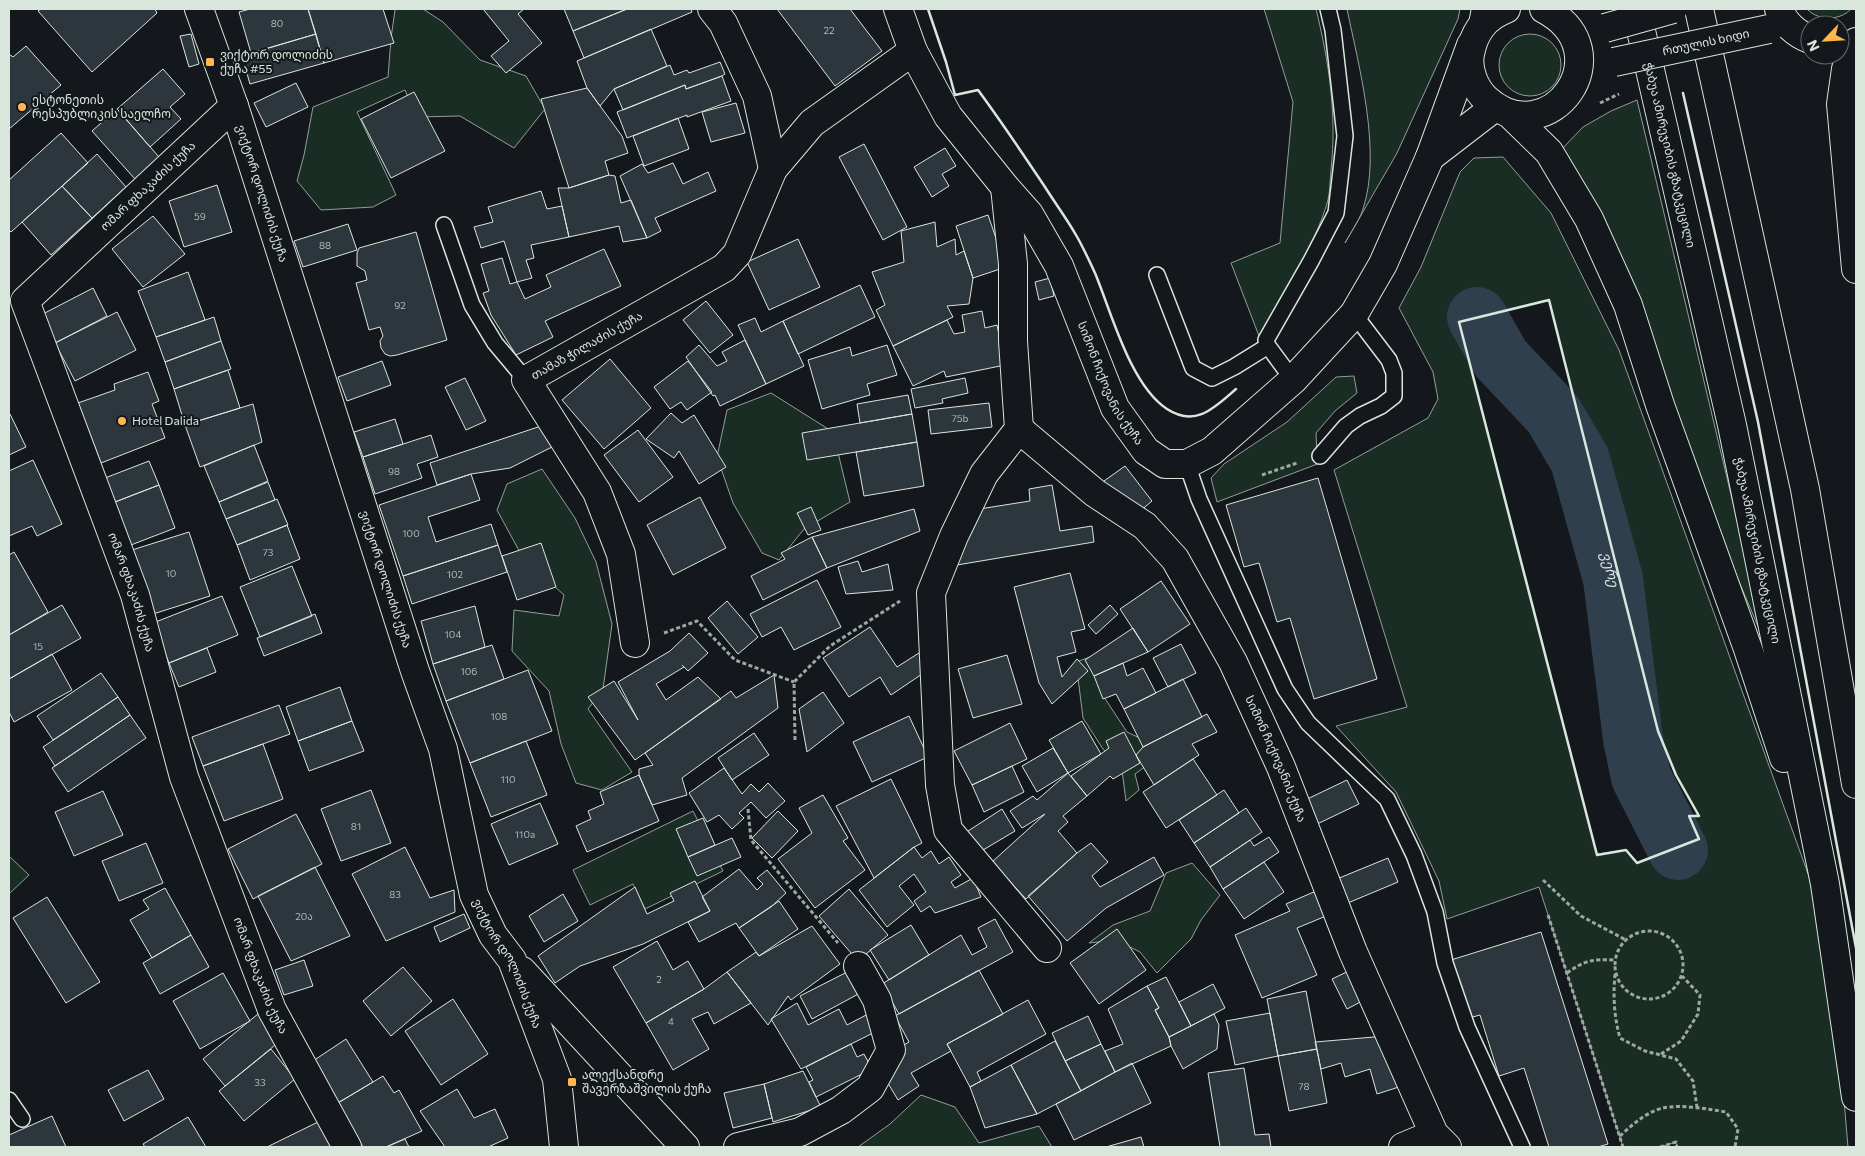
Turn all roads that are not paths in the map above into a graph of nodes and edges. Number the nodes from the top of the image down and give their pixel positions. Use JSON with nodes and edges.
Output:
{"nodes":[{"id":1,"x":198,"y":9,"type":"edge"},
{"id":2,"x":712,"y":9,"type":"edge"},
{"id":3,"x":898,"y":9,"type":"edge"},
{"id":4,"x":1328,"y":9,"type":"edge"},
{"id":5,"x":1506,"y":9,"type":"edge"},
{"id":6,"x":1544,"y":9,"type":"edge"},
{"id":7,"x":1636,"y":9,"type":"edge"},
{"id":8,"x":1673,"y":9,"type":"edge"},
{"id":9,"x":1698,"y":9,"type":"edge"},
{"id":10,"x":1774,"y":19,"type":"edge"},
{"id":11,"x":1480,"y":25,"type":"edge"},
{"id":12,"x":1569,"y":28,"type":"junction"},
{"id":13,"x":1800,"y":34,"type":"edge"},
{"id":14,"x":1856,"y":42,"type":"edge"},
{"id":15,"x":913,"y":51,"type":"junction"},
{"id":16,"x":1561,"y":102,"type":"junction"},
{"id":17,"x":234,"y":106,"type":"junction"},
{"id":18,"x":1502,"y":110,"type":"junction"},
{"id":19,"x":1430,"y":157,"type":"junction"},
{"id":20,"x":774,"y":169,"type":"junction"},
{"id":21,"x":1005,"y":187,"type":"junction"},
{"id":22,"x":444,"y":225,"type":"dead end"},
{"id":23,"x":1856,"y":270,"type":"edge"},
{"id":24,"x":1157,"y":275,"type":"dead end"},
{"id":25,"x":17,"y":307,"type":"edge"},
{"id":26,"x":1354,"y":314,"type":"junction"},
{"id":27,"x":1268,"y":346,"type":"junction"},
{"id":28,"x":526,"y":380,"type":"junction"},
{"id":29,"x":1294,"y":380,"type":"junction"},
{"id":30,"x":1019,"y":429,"type":"junction"},
{"id":31,"x":1320,"y":456,"type":"road end"},
{"id":32,"x":1187,"y":464,"type":"junction"},
{"id":33,"x":635,"y":643,"type":"road end"},
{"id":34,"x":1856,"y":784,"type":"edge"},
{"id":35,"x":1825,"y":884,"type":"junction"},
{"id":36,"x":1047,"y":948,"type":"dead end"},
{"id":37,"x":512,"y":960,"type":"junction"},
{"id":38,"x":858,"y":966,"type":"road end"},
{"id":39,"x":1856,"y":1097,"type":"edge"},
{"id":40,"x":9,"y":1100,"type":"edge"},
{"id":41,"x":22,"y":1119,"type":"dead end"},
{"id":42,"x":1441,"y":1140,"type":"edge"},
{"id":43,"x":346,"y":1147,"type":"edge"},
{"id":44,"x":564,"y":1147,"type":"edge"},
{"id":45,"x":685,"y":1147,"type":"edge"},
{"id":46,"x":738,"y":1147,"type":"edge"},
{"id":47,"x":1403,"y":1147,"type":"edge"},
{"id":48,"x":1522,"y":1147,"type":"edge"}],
"edges":[{"from":1,"to":17,"type":"street","name":"ვიქტორ დოლიძის ქუჩა"},
{"from":2,"to":20,"type":"street"},
{"from":3,"to":15,"type":"street","name":"სიმონ ჩიქოვანის ქუჩა"},
{"from":4,"to":27,"type":"lane"},
{"from":5,"to":11,"type":"street"},
{"from":6,"to":12,"type":"street"},
{"from":7,"to":35,"type":"street","name":"ჭაბუა ამირეჯიბის გზატკეცილი"},
{"from":8,"to":12,"type":"street","bridge":true},
{"from":9,"to":34,"type":"street"},
{"from":10,"to":13,"type":"street","name":"რთულის ხიდი"},
{"from":10,"to":16,"type":"street","name":"რთულის ხიდი","bridge":true},
{"from":11,"to":18,"type":"street"},
{"from":11,"to":19,"type":"street"},
{"from":12,"to":16,"type":"street"},
{"from":14,"to":23,"type":"street"},
{"from":15,"to":20,"type":"street","name":"თამაზ ჭილაძის ქუჩა"},
{"from":15,"to":21,"type":"street","name":"სიმონ ჩიქოვანის ქუჩა"},
{"from":16,"to":18,"type":"street"},
{"from":17,"to":25,"type":"street","name":"ომარ ფხაკაძის ქუჩა"},
{"from":17,"to":37,"type":"street","name":"ვიქტორ დოლიძის ქუჩა"},
{"from":18,"to":19,"type":"street"},
{"from":18,"to":35,"type":"street"},
{"from":19,"to":26,"type":"street"},
{"from":20,"to":28,"type":"street","name":"თამაზ ჭილაძის ქუჩა"},
{"from":21,"to":30,"type":"street"},
{"from":21,"to":32,"type":"street","name":"სიმონ ჩიქოვანის ქუჩა"},
{"from":22,"to":28,"type":"lane"},
{"from":24,"to":27,"type":"lane"},
{"from":25,"to":43,"type":"street","name":"ომარ ფხაკაძის ქუჩა"},
{"from":26,"to":29,"type":"street"},
{"from":26,"to":31,"type":"lane"},
{"from":27,"to":29,"type":"lane"},
{"from":28,"to":33,"type":"street","name":"თამაზ ჭილაძის ქუჩა"},
{"from":29,"to":32,"type":"street"},
{"from":30,"to":36,"type":"street"},
{"from":30,"to":42,"type":"street","name":"სიმონ ჩიქოვანის ქუჩა"},
{"from":32,"to":48,"type":"lane"},
{"from":35,"to":39,"type":"street","name":"ჭაბუა ამირეჯიბის გზატკეცილი"},
{"from":37,"to":44,"type":"street","name":"ვიქტორ დოლიძის ქუჩა"},
{"from":37,"to":45,"type":"street"},
{"from":38,"to":46,"type":"street"},
{"from":40,"to":41,"type":"lane"},
{"from":42,"to":47,"type":"street"}]}
